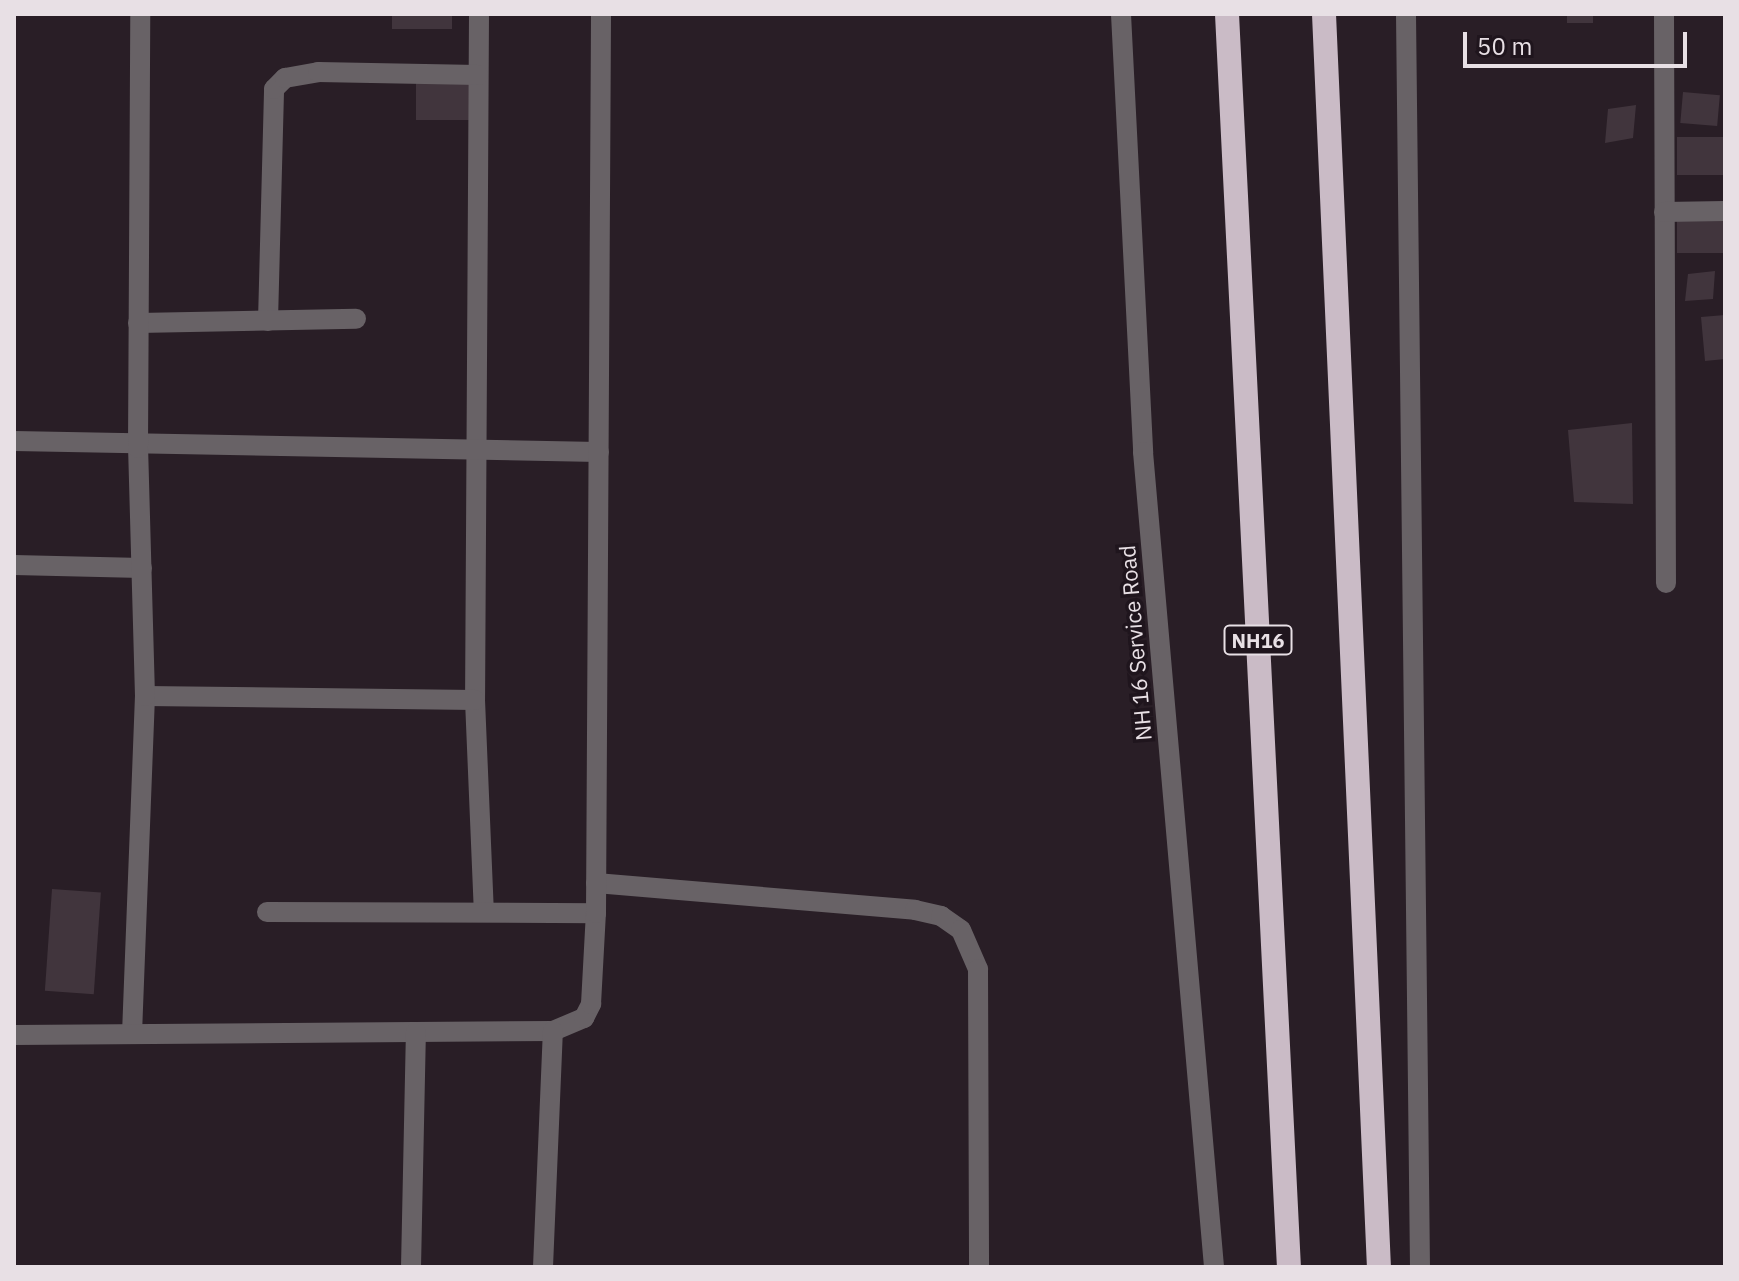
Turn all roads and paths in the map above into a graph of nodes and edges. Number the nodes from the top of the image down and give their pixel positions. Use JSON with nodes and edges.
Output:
{"nodes":[{"id":1,"x":140,"y":14,"type":"edge"},
{"id":2,"x":479,"y":14,"type":"edge"},
{"id":3,"x":601,"y":14,"type":"edge"},
{"id":4,"x":1121,"y":14,"type":"edge"},
{"id":5,"x":1227,"y":14,"type":"edge"},
{"id":6,"x":1324,"y":14,"type":"edge"},
{"id":7,"x":1406,"y":14,"type":"edge"},
{"id":8,"x":1664,"y":14,"type":"edge"},
{"id":9,"x":478,"y":75,"type":"junction"},
{"id":10,"x":1725,"y":211,"type":"edge"},
{"id":11,"x":1664,"y":212,"type":"junction"},
{"id":12,"x":356,"y":319,"type":"dead end"},
{"id":13,"x":268,"y":321,"type":"junction"},
{"id":14,"x":138,"y":323,"type":"junction"},
{"id":15,"x":14,"y":441,"type":"edge"},
{"id":16,"x":138,"y":448,"type":"junction"},
{"id":17,"x":476,"y":452,"type":"junction"},
{"id":18,"x":599,"y":452,"type":"junction"},
{"id":19,"x":14,"y":565,"type":"edge"},
{"id":20,"x":142,"y":568,"type":"junction"},
{"id":21,"x":1666,"y":583,"type":"dead end"},
{"id":22,"x":145,"y":696,"type":"junction"},
{"id":23,"x":475,"y":700,"type":"junction"},
{"id":24,"x":596,"y":883,"type":"junction"},
{"id":25,"x":484,"y":911,"type":"junction"},
{"id":26,"x":267,"y":912,"type":"dead end"},
{"id":27,"x":596,"y":913,"type":"junction"},
{"id":28,"x":553,"y":1031,"type":"junction"},
{"id":29,"x":416,"y":1032,"type":"junction"},
{"id":30,"x":132,"y":1034,"type":"junction"},
{"id":31,"x":14,"y":1035,"type":"edge"},
{"id":32,"x":411,"y":1267,"type":"edge"},
{"id":33,"x":543,"y":1267,"type":"edge"},
{"id":34,"x":979,"y":1267,"type":"edge"},
{"id":35,"x":1214,"y":1267,"type":"edge"},
{"id":36,"x":1289,"y":1267,"type":"edge"},
{"id":37,"x":1379,"y":1267,"type":"edge"},
{"id":38,"x":1420,"y":1267,"type":"edge"}],
"edges":[{"from":1,"to":14,"type":"street"},
{"from":2,"to":9,"type":"street"},
{"from":3,"to":18,"type":"street"},
{"from":4,"to":35,"type":"street","name":"NH 16 Service Road"},
{"from":5,"to":36,"type":"highway","number":"NH16"},
{"from":6,"to":37,"type":"highway"},
{"from":7,"to":38,"type":"street"},
{"from":8,"to":11,"type":"street"},
{"from":9,"to":13,"type":"street"},
{"from":9,"to":17,"type":"street"},
{"from":10,"to":11,"type":"street"},
{"from":11,"to":21,"type":"street"},
{"from":12,"to":13,"type":"street"},
{"from":13,"to":14,"type":"street"},
{"from":14,"to":16,"type":"street"},
{"from":15,"to":16,"type":"street"},
{"from":16,"to":17,"type":"street"},
{"from":16,"to":20,"type":"street"},
{"from":17,"to":18,"type":"street"},
{"from":17,"to":23,"type":"street"},
{"from":18,"to":24,"type":"street"},
{"from":19,"to":20,"type":"street"},
{"from":20,"to":22,"type":"street"},
{"from":22,"to":23,"type":"street"},
{"from":22,"to":30,"type":"street"},
{"from":23,"to":25,"type":"street"},
{"from":24,"to":27,"type":"street"},
{"from":24,"to":34,"type":"street"},
{"from":25,"to":26,"type":"street"},
{"from":25,"to":27,"type":"street"},
{"from":27,"to":28,"type":"street"},
{"from":28,"to":29,"type":"street"},
{"from":28,"to":33,"type":"street"},
{"from":29,"to":30,"type":"street"},
{"from":29,"to":32,"type":"street"},
{"from":30,"to":31,"type":"street"}]}
